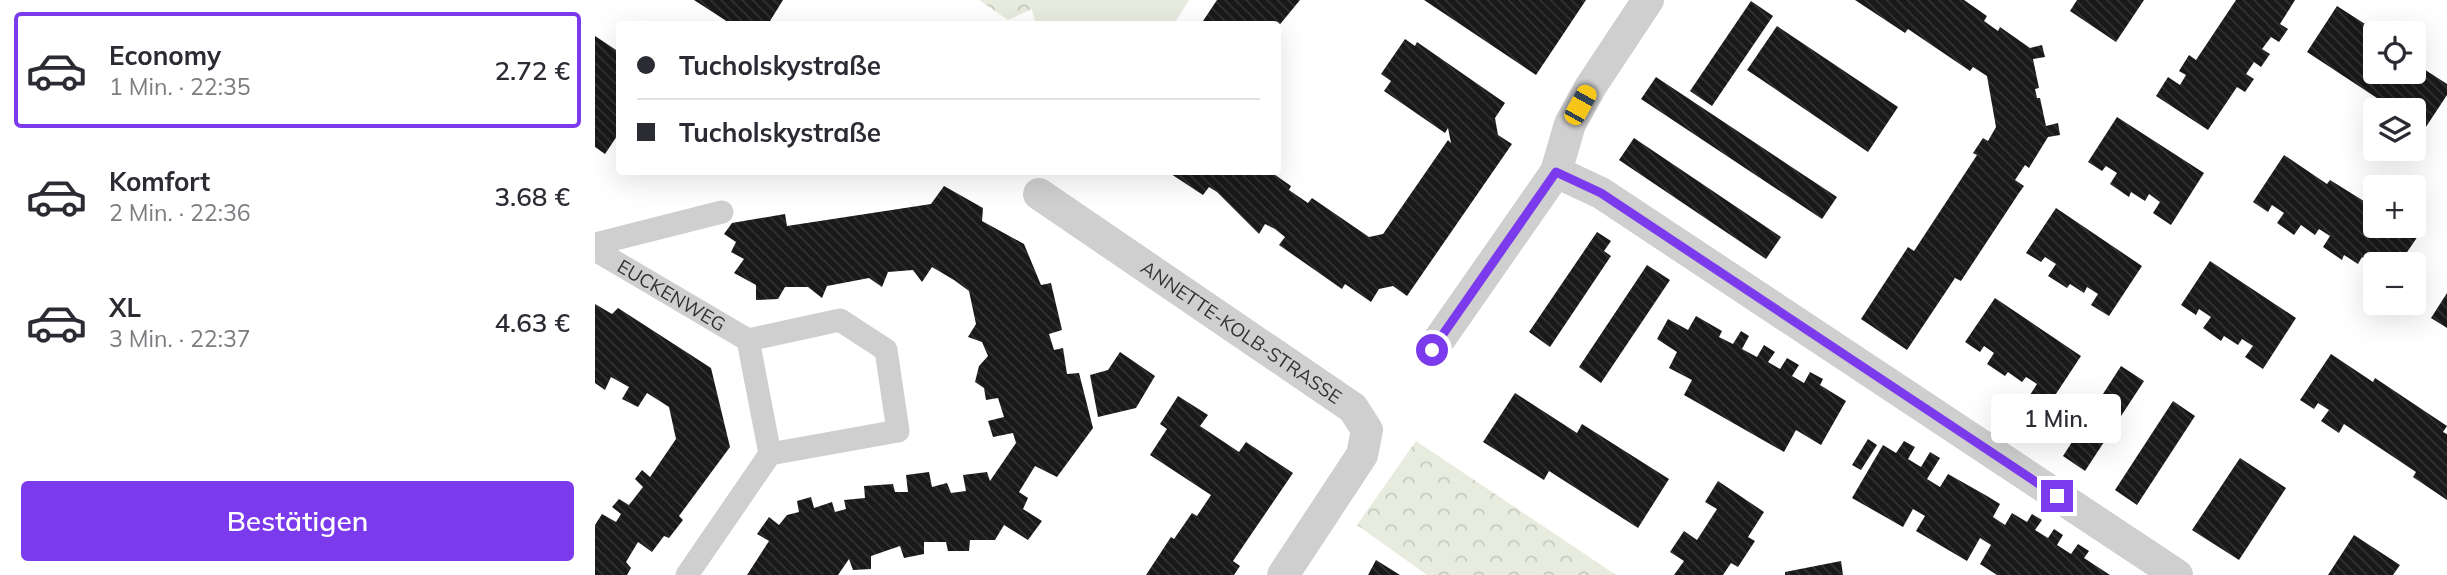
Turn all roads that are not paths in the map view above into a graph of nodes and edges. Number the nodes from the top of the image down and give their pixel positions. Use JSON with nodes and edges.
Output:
{"nodes":[{"id":1,"x":1648,"y":0,"type":"edge"},
{"id":2,"x":1556,"y":172,"type":"junction"},
{"id":3,"x":1039,"y":194,"type":"dead end"},
{"id":4,"x":722,"y":212,"type":"dead end"},
{"id":5,"x":595,"y":244,"type":"edge"},
{"id":6,"x":595,"y":250,"type":"edge"},
{"id":7,"x":747,"y":340,"type":"junction"},
{"id":8,"x":1432,"y":350,"type":"dead end"},
{"id":9,"x":770,"y":454,"type":"junction"},
{"id":10,"x":687,"y":575,"type":"edge"},
{"id":11,"x":1283,"y":575,"type":"edge"},
{"id":12,"x":2177,"y":575,"type":"edge"}],
"edges":[{"from":1,"to":2,"type":"street"},
{"from":2,"to":8,"type":"street"},
{"from":2,"to":12,"type":"street"},
{"from":3,"to":11,"type":"street","name":"ANNETTE-KOLB-STRASSE"},
{"from":4,"to":5,"type":"street"},
{"from":6,"to":7,"type":"street","name":"EUCKENWEG"},
{"from":7,"to":9,"type":"street","name":"EUCKENWEG"},
{"from":7,"to":9,"type":"street","name":"EUCKENWEG"},
{"from":9,"to":10,"type":"street"}]}
